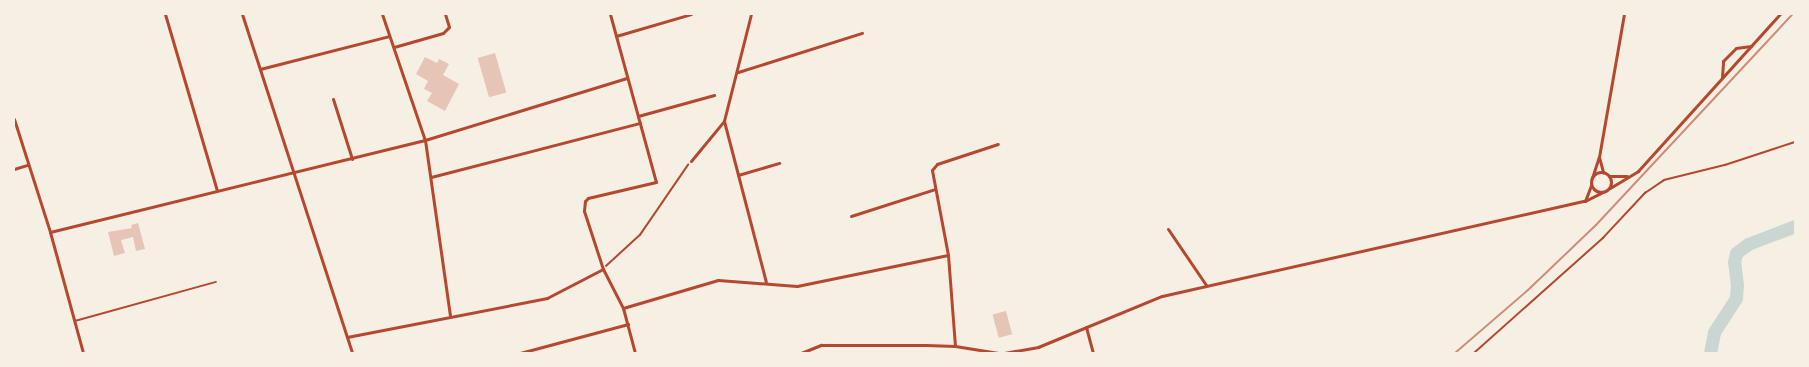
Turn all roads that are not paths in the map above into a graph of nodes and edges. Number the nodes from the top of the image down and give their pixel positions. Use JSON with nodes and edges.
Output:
{"nodes":[{"id":1,"x":165,"y":14,"type":"edge"},
{"id":2,"x":242,"y":14,"type":"edge"},
{"id":3,"x":382,"y":14,"type":"edge"},
{"id":4,"x":445,"y":14,"type":"edge"},
{"id":5,"x":610,"y":14,"type":"edge"},
{"id":6,"x":691,"y":14,"type":"edge"},
{"id":7,"x":752,"y":14,"type":"edge"},
{"id":8,"x":1624,"y":14,"type":"edge"},
{"id":9,"x":1780,"y":14,"type":"edge"},
{"id":10,"x":862,"y":33,"type":"dead end"},
{"id":11,"x":389,"y":36,"type":"junction"},
{"id":12,"x":616,"y":36,"type":"junction"},
{"id":13,"x":1751,"y":46,"type":"junction"},
{"id":14,"x":394,"y":48,"type":"junction"},
{"id":15,"x":260,"y":70,"type":"junction"},
{"id":16,"x":738,"y":72,"type":"junction"},
{"id":17,"x":1722,"y":77,"type":"junction"},
{"id":18,"x":627,"y":78,"type":"junction"},
{"id":19,"x":714,"y":95,"type":"dead end"},
{"id":20,"x":333,"y":99,"type":"dead end"},
{"id":21,"x":638,"y":116,"type":"junction"},
{"id":22,"x":14,"y":120,"type":"edge"},
{"id":23,"x":724,"y":121,"type":"junction"},
{"id":24,"x":640,"y":123,"type":"junction"},
{"id":25,"x":425,"y":140,"type":"junction"},
{"id":26,"x":998,"y":144,"type":"dead end"},
{"id":27,"x":1599,"y":157,"type":"junction"},
{"id":28,"x":352,"y":159,"type":"junction"},
{"id":29,"x":691,"y":162,"type":"road end"},
{"id":30,"x":779,"y":163,"type":"dead end"},
{"id":31,"x":27,"y":165,"type":"junction"},
{"id":32,"x":14,"y":169,"type":"edge"},
{"id":33,"x":1603,"y":172,"type":"junction"},
{"id":34,"x":294,"y":173,"type":"junction"},
{"id":35,"x":738,"y":175,"type":"junction"},
{"id":36,"x":1609,"y":176,"type":"junction"},
{"id":37,"x":1627,"y":176,"type":"junction"},
{"id":38,"x":431,"y":177,"type":"junction"},
{"id":39,"x":1592,"y":178,"type":"junction"},
{"id":40,"x":1591,"y":185,"type":"junction"},
{"id":41,"x":1610,"y":188,"type":"junction"},
{"id":42,"x":935,"y":189,"type":"junction"},
{"id":43,"x":217,"y":191,"type":"junction"},
{"id":44,"x":1601,"y":193,"type":"junction"},
{"id":45,"x":1585,"y":201,"type":"junction"},
{"id":46,"x":851,"y":216,"type":"dead end"},
{"id":47,"x":1168,"y":229,"type":"dead end"},
{"id":48,"x":50,"y":232,"type":"junction"},
{"id":49,"x":948,"y":255,"type":"junction"},
{"id":50,"x":603,"y":269,"type":"junction"},
{"id":51,"x":216,"y":282,"type":"dead end"},
{"id":52,"x":766,"y":282,"type":"junction"},
{"id":53,"x":1206,"y":285,"type":"junction"},
{"id":54,"x":623,"y":308,"type":"junction"},
{"id":55,"x":450,"y":315,"type":"junction"},
{"id":56,"x":75,"y":321,"type":"junction"},
{"id":57,"x":628,"y":324,"type":"junction"},
{"id":58,"x":1086,"y":327,"type":"junction"},
{"id":59,"x":347,"y":337,"type":"junction"},
{"id":60,"x":955,"y":346,"type":"junction"},
{"id":61,"x":988,"y":352,"type":"edge"},
{"id":62,"x":1013,"y":352,"type":"edge"},
{"id":63,"x":83,"y":353,"type":"edge"},
{"id":64,"x":352,"y":353,"type":"edge"},
{"id":65,"x":520,"y":353,"type":"edge"},
{"id":66,"x":635,"y":353,"type":"edge"},
{"id":67,"x":801,"y":353,"type":"edge"},
{"id":68,"x":998,"y":353,"type":"edge"},
{"id":69,"x":1004,"y":353,"type":"edge"},
{"id":70,"x":1093,"y":353,"type":"edge"}],
"edges":[{"from":1,"to":43,"type":"street"},
{"from":2,"to":15,"type":"street"},
{"from":3,"to":11,"type":"street"},
{"from":4,"to":14,"type":"street"},
{"from":5,"to":12,"type":"street"},
{"from":6,"to":12,"type":"street"},
{"from":7,"to":16,"type":"street"},
{"from":8,"to":27,"type":"street"},
{"from":9,"to":13,"type":"street"},
{"from":10,"to":16,"type":"street"},
{"from":11,"to":14,"type":"street"},
{"from":11,"to":15,"type":"street"},
{"from":12,"to":18,"type":"street"},
{"from":13,"to":17,"type":"street"},
{"from":13,"to":17,"type":"street"},
{"from":14,"to":25,"type":"street"},
{"from":15,"to":34,"type":"street"},
{"from":16,"to":23,"type":"street"},
{"from":17,"to":37,"type":"street"},
{"from":18,"to":21,"type":"street"},
{"from":18,"to":25,"type":"street"},
{"from":19,"to":21,"type":"street"},
{"from":20,"to":28,"type":"street"},
{"from":21,"to":24,"type":"street"},
{"from":22,"to":31,"type":"street"},
{"from":23,"to":29,"type":"street"},
{"from":23,"to":35,"type":"street"},
{"from":24,"to":38,"type":"street"},
{"from":24,"to":50,"type":"street"},
{"from":25,"to":28,"type":"street"},
{"from":25,"to":38,"type":"street"},
{"from":26,"to":42,"type":"street"},
{"from":27,"to":33,"type":"street"},
{"from":27,"to":39,"type":"street"},
{"from":28,"to":34,"type":"street"},
{"from":30,"to":35,"type":"street"},
{"from":31,"to":32,"type":"street"},
{"from":31,"to":48,"type":"street"},
{"from":33,"to":36,"type":"street"},
{"from":33,"to":39,"type":"street"},
{"from":34,"to":43,"type":"street"},
{"from":34,"to":59,"type":"street"},
{"from":35,"to":52,"type":"street"},
{"from":36,"to":37,"type":"street"},
{"from":36,"to":41,"type":"street"},
{"from":37,"to":41,"type":"street"},
{"from":38,"to":55,"type":"street"},
{"from":39,"to":40,"type":"street"},
{"from":40,"to":44,"type":"street"},
{"from":40,"to":45,"type":"street"},
{"from":41,"to":44,"type":"street"},
{"from":42,"to":46,"type":"street"},
{"from":42,"to":49,"type":"street"},
{"from":43,"to":48,"type":"street"},
{"from":44,"to":45,"type":"street"},
{"from":45,"to":53,"type":"street"},
{"from":47,"to":53,"type":"street"},
{"from":48,"to":56,"type":"street"},
{"from":49,"to":52,"type":"street"},
{"from":49,"to":60,"type":"street"},
{"from":50,"to":54,"type":"street"},
{"from":50,"to":55,"type":"street"},
{"from":51,"to":56,"type":"lane"},
{"from":52,"to":54,"type":"street"},
{"from":53,"to":58,"type":"street"},
{"from":54,"to":57,"type":"street"},
{"from":55,"to":59,"type":"street"},
{"from":56,"to":63,"type":"street"},
{"from":57,"to":65,"type":"street"},
{"from":57,"to":66,"type":"street"},
{"from":58,"to":62,"type":"street"},
{"from":58,"to":70,"type":"street"},
{"from":59,"to":64,"type":"street"},
{"from":60,"to":61,"type":"street"},
{"from":60,"to":67,"type":"street"},
{"from":61,"to":68,"type":"street"},
{"from":62,"to":69,"type":"street"}]}
